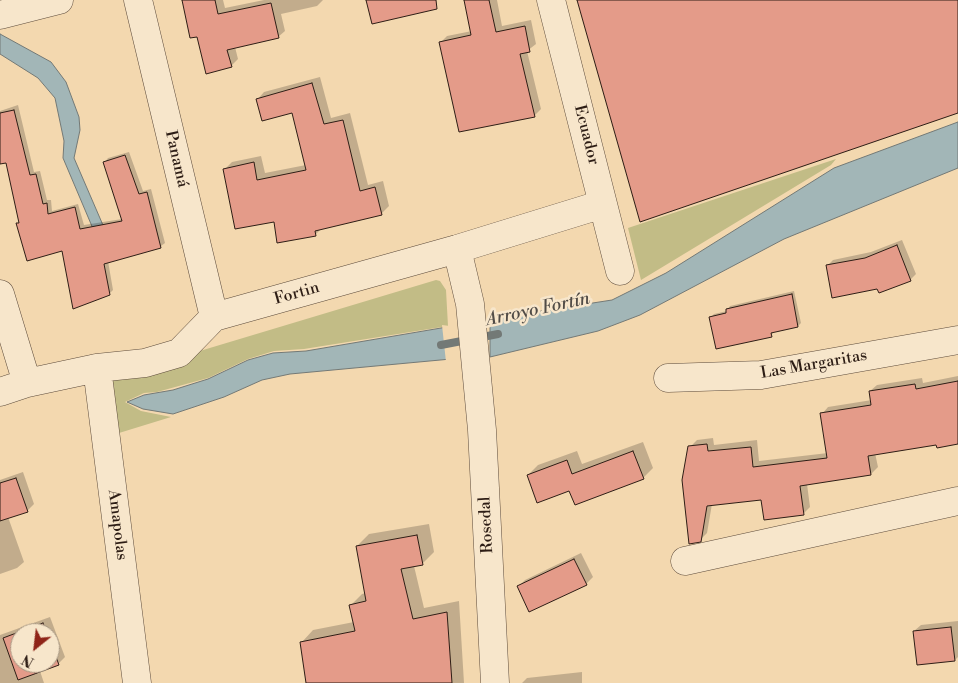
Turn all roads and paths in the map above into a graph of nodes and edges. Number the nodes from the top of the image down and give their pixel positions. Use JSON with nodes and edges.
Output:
{"nodes":[{"id":1,"x":59,"y":0,"type":"edge"},
{"id":2,"x":138,"y":0,"type":"edge"},
{"id":3,"x":551,"y":0,"type":"edge"},
{"id":4,"x":0,"y":15,"type":"edge"},
{"id":5,"x":604,"y":204,"type":"junction"},
{"id":6,"x":457,"y":250,"type":"junction"},
{"id":7,"x":620,"y":271,"type":"dead end"},
{"id":8,"x":0,"y":294,"type":"edge"},
{"id":9,"x":214,"y":317,"type":"junction"},
{"id":10,"x":958,"y":340,"type":"edge"},
{"id":11,"x":97,"y":368,"type":"junction"},
{"id":12,"x":668,"y":378,"type":"dead end"},
{"id":13,"x":27,"y":383,"type":"junction"},
{"id":14,"x":0,"y":392,"type":"edge"},
{"id":15,"x":958,"y":501,"type":"edge"},
{"id":16,"x":685,"y":561,"type":"dead end"},
{"id":17,"x":137,"y":683,"type":"edge"},
{"id":18,"x":495,"y":683,"type":"edge"}],
"edges":[{"from":1,"to":4,"type":"street"},
{"from":2,"to":9,"type":"street","name":"Panamá"},
{"from":3,"to":5,"type":"street","name":"Ecuador"},
{"from":5,"to":6,"type":"street","name":"Fortin"},
{"from":5,"to":7,"type":"street","name":"Ecuador"},
{"from":6,"to":9,"type":"street","name":"Fortin"},
{"from":6,"to":18,"type":"street","name":"Rosedal"},
{"from":8,"to":13,"type":"street"},
{"from":9,"to":11,"type":"street","name":"Fortin"},
{"from":10,"to":12,"type":"street","name":"Las Margaritas"},
{"from":11,"to":13,"type":"street","name":"Fortin"},
{"from":11,"to":17,"type":"street","name":"Amapolas"},
{"from":13,"to":14,"type":"street","name":"Fortin"},
{"from":15,"to":16,"type":"street"}]}
